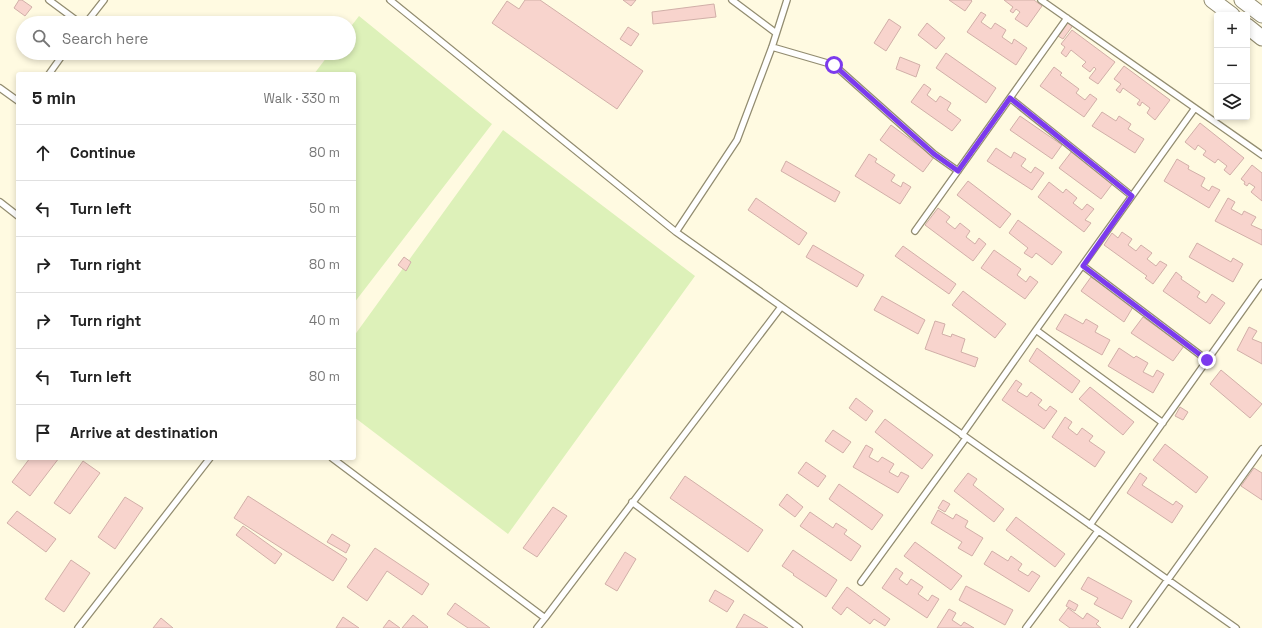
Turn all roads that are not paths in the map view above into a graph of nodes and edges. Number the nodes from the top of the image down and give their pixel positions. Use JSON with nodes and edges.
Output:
{"nodes":[{"id":1,"x":49,"y":0,"type":"edge"},
{"id":2,"x":104,"y":0,"type":"edge"},
{"id":3,"x":390,"y":0,"type":"edge"},
{"id":4,"x":732,"y":0,"type":"edge"},
{"id":5,"x":787,"y":0,"type":"edge"},
{"id":6,"x":1041,"y":0,"type":"edge"},
{"id":7,"x":1212,"y":0,"type":"edge"},
{"id":8,"x":1242,"y":0,"type":"edge"},
{"id":9,"x":1228,"y":12,"type":"edge"},
{"id":10,"x":1262,"y":15,"type":"edge"},
{"id":11,"x":71,"y":16,"type":"edge"},
{"id":12,"x":91,"y":16,"type":"edge"},
{"id":13,"x":1067,"y":18,"type":"junction"},
{"id":14,"x":1250,"y":28,"type":"edge"},
{"id":15,"x":776,"y":33,"type":"junction"},
{"id":16,"x":1262,"y":38,"type":"edge"},
{"id":17,"x":772,"y":47,"type":"junction"},
{"id":18,"x":59,"y":60,"type":"edge"},
{"id":19,"x":50,"y":72,"type":"edge"},
{"id":20,"x":0,"y":88,"type":"edge"},
{"id":21,"x":1010,"y":98,"type":"junction"},
{"id":22,"x":16,"y":100,"type":"edge"},
{"id":23,"x":1194,"y":108,"type":"junction"},
{"id":24,"x":1262,"y":155,"type":"edge"},
{"id":25,"x":958,"y":171,"type":"junction"},
{"id":26,"x":1132,"y":196,"type":"junction"},
{"id":27,"x":0,"y":202,"type":"edge"},
{"id":28,"x":16,"y":214,"type":"edge"},
{"id":29,"x":915,"y":231,"type":"dead end"},
{"id":30,"x":676,"y":232,"type":"junction"},
{"id":31,"x":1083,"y":266,"type":"junction"},
{"id":32,"x":1262,"y":283,"type":"edge"},
{"id":33,"x":781,"y":307,"type":"junction"},
{"id":34,"x":1036,"y":330,"type":"junction"},
{"id":35,"x":1207,"y":360,"type":"junction"},
{"id":36,"x":1163,"y":423,"type":"junction"},
{"id":37,"x":964,"y":436,"type":"junction"},
{"id":38,"x":1262,"y":449,"type":"edge"},
{"id":39,"x":208,"y":460,"type":"edge"},
{"id":40,"x":335,"y":460,"type":"edge"},
{"id":41,"x":632,"y":502,"type":"junction"},
{"id":42,"x":1090,"y":525,"type":"junction"},
{"id":43,"x":1098,"y":531,"type":"junction"},
{"id":44,"x":1168,"y":580,"type":"junction"},
{"id":45,"x":862,"y":582,"type":"dead end"},
{"id":46,"x":545,"y":618,"type":"junction"},
{"id":47,"x":78,"y":628,"type":"edge"},
{"id":48,"x":537,"y":628,"type":"edge"},
{"id":49,"x":799,"y":628,"type":"edge"},
{"id":50,"x":1026,"y":628,"type":"edge"},
{"id":51,"x":1133,"y":628,"type":"edge"},
{"id":52,"x":1236,"y":628,"type":"edge"}],
"edges":[{"from":1,"to":11,"type":"lane"},
{"from":2,"to":12,"type":"lane"},
{"from":3,"to":30,"type":"lane"},
{"from":4,"to":15,"type":"lane"},
{"from":5,"to":15,"type":"lane"},
{"from":6,"to":13,"type":"lane"},
{"from":7,"to":9,"type":"main road"},
{"from":8,"to":10,"type":"main road"},
{"from":13,"to":21,"type":"lane"},
{"from":13,"to":23,"type":"lane"},
{"from":14,"to":16,"type":"main road"},
{"from":15,"to":17,"type":"lane"},
{"from":17,"to":25,"type":"lane"},
{"from":17,"to":30,"type":"lane"},
{"from":18,"to":19,"type":"lane"},
{"from":20,"to":22,"type":"lane"},
{"from":21,"to":25,"type":"lane"},
{"from":21,"to":26,"type":"lane"},
{"from":23,"to":24,"type":"lane"},
{"from":23,"to":26,"type":"lane"},
{"from":25,"to":29,"type":"lane"},
{"from":26,"to":31,"type":"lane"},
{"from":27,"to":28,"type":"lane"},
{"from":30,"to":33,"type":"lane"},
{"from":31,"to":34,"type":"lane"},
{"from":31,"to":35,"type":"lane"},
{"from":32,"to":35,"type":"lane"},
{"from":33,"to":37,"type":"lane"},
{"from":33,"to":41,"type":"lane"},
{"from":34,"to":36,"type":"lane"},
{"from":34,"to":37,"type":"lane"},
{"from":35,"to":36,"type":"lane"},
{"from":36,"to":42,"type":"lane"},
{"from":37,"to":42,"type":"lane"},
{"from":37,"to":45,"type":"lane"},
{"from":38,"to":44,"type":"lane"},
{"from":39,"to":47,"type":"lane"},
{"from":40,"to":46,"type":"lane"},
{"from":41,"to":46,"type":"lane"},
{"from":41,"to":49,"type":"lane"},
{"from":42,"to":43,"type":"lane"},
{"from":43,"to":44,"type":"lane"},
{"from":43,"to":50,"type":"lane"},
{"from":44,"to":51,"type":"lane"},
{"from":44,"to":52,"type":"lane"},
{"from":46,"to":48,"type":"lane"}]}
